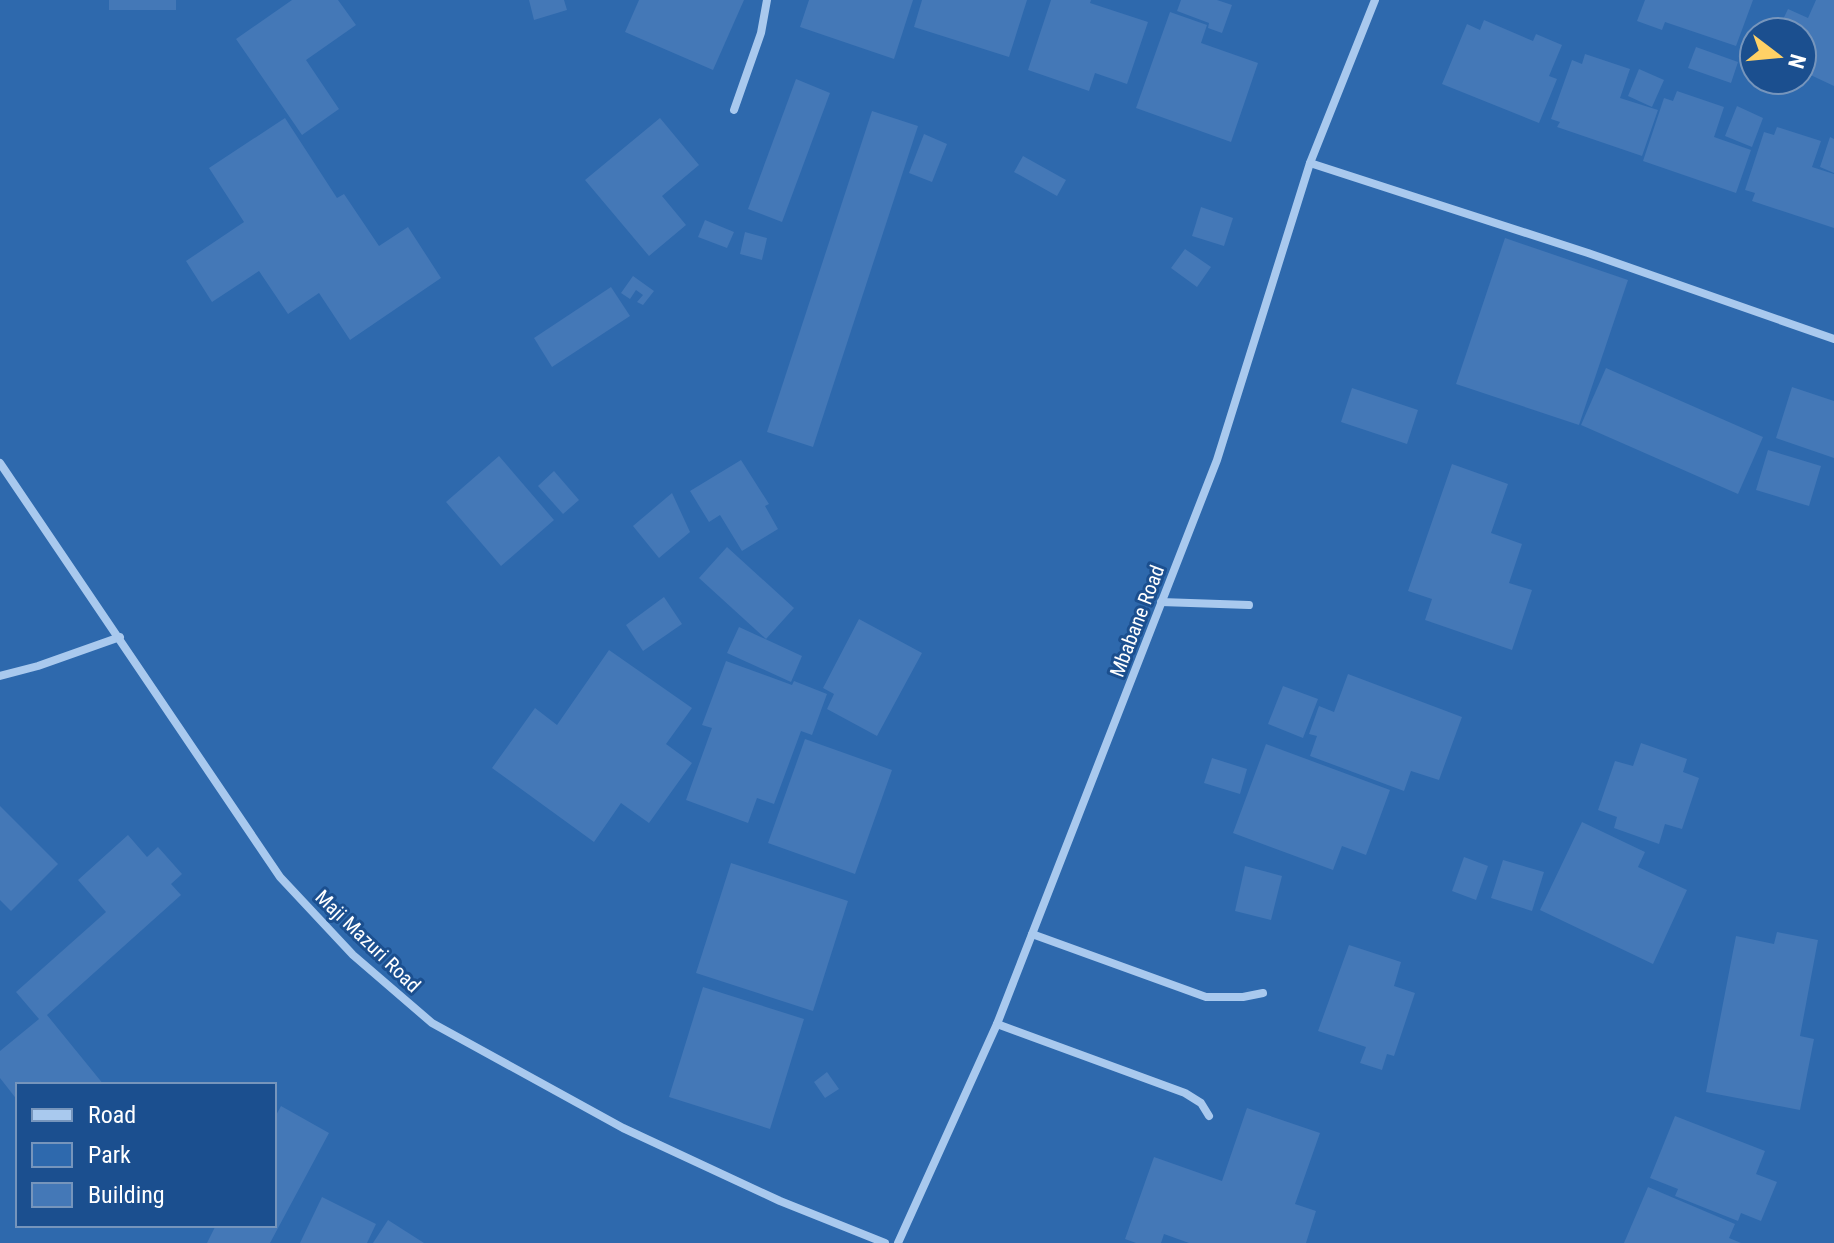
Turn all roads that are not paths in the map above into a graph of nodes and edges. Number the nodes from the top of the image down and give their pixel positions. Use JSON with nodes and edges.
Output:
{"nodes":[{"id":1,"x":767,"y":0,"type":"edge"},
{"id":2,"x":1375,"y":0,"type":"edge"},
{"id":3,"x":734,"y":110,"type":"dead end"},
{"id":4,"x":1310,"y":163,"type":"junction"},
{"id":5,"x":1834,"y":339,"type":"edge"},
{"id":6,"x":0,"y":463,"type":"edge"},
{"id":7,"x":1161,"y":602,"type":"junction"},
{"id":8,"x":1249,"y":605,"type":"dead end"},
{"id":9,"x":120,"y":637,"type":"junction"},
{"id":10,"x":0,"y":676,"type":"edge"},
{"id":11,"x":1032,"y":934,"type":"junction"},
{"id":12,"x":1263,"y":993,"type":"dead end"},
{"id":13,"x":997,"y":1024,"type":"junction"},
{"id":14,"x":1209,"y":1116,"type":"dead end"},
{"id":15,"x":885,"y":1243,"type":"edge"},
{"id":16,"x":898,"y":1243,"type":"edge"}],
"edges":[{"from":1,"to":3,"type":"street"},
{"from":2,"to":4,"type":"street","name":"Mbabane Road"},
{"from":4,"to":5,"type":"street"},
{"from":4,"to":7,"type":"street","name":"Mbabane Road"},
{"from":6,"to":9,"type":"street","name":"Maji Mazuri Road"},
{"from":7,"to":8,"type":"street"},
{"from":7,"to":11,"type":"street","name":"Mbabane Road"},
{"from":9,"to":10,"type":"street"},
{"from":9,"to":15,"type":"street","name":"Maji Mazuri Road"},
{"from":11,"to":12,"type":"street"},
{"from":11,"to":13,"type":"street","name":"Mbabane Road"},
{"from":13,"to":14,"type":"street"},
{"from":13,"to":16,"type":"street","name":"Mbabane Road"}]}
